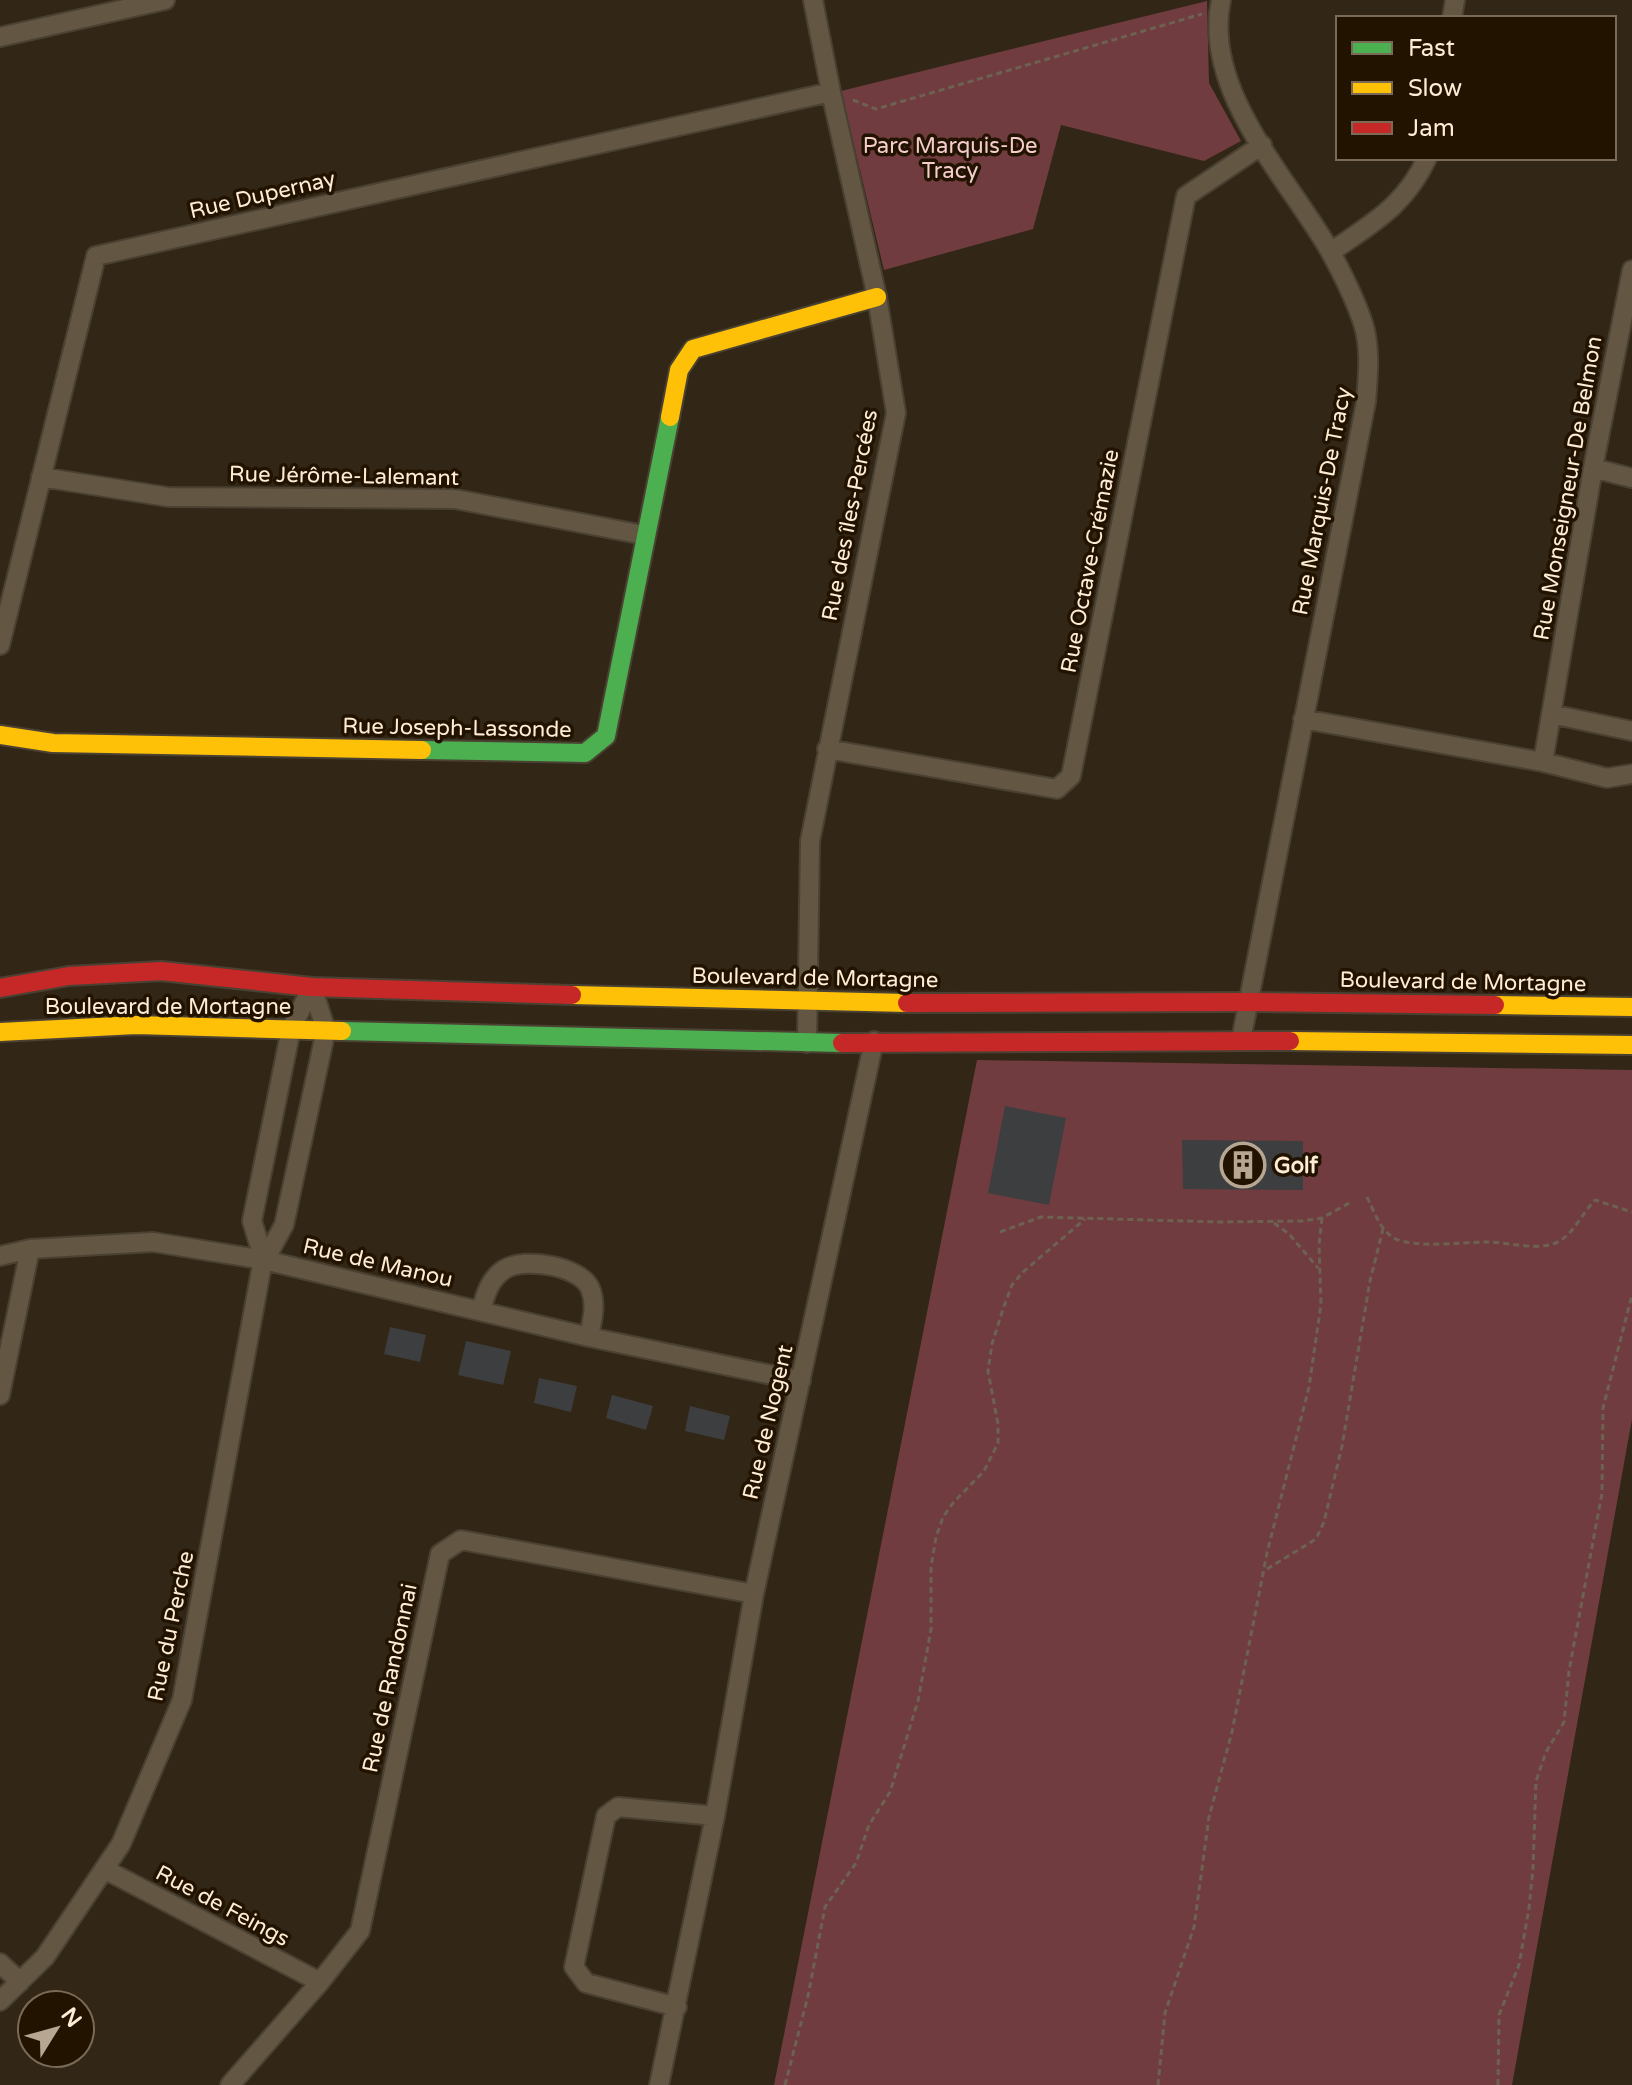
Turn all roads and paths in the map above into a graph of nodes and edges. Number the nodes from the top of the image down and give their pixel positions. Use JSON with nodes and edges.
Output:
{"nodes":[{"id":1,"x":165,"y":0,"type":"edge"},
{"id":2,"x":813,"y":0,"type":"edge"},
{"id":3,"x":1220,"y":5,"type":"edge"},
{"id":4,"x":0,"y":37,"type":"edge"},
{"id":5,"x":831,"y":92,"type":"junction"},
{"id":6,"x":1262,"y":145,"type":"junction"},
{"id":7,"x":1426,"y":160,"type":"edge"},
{"id":8,"x":1331,"y":252,"type":"junction"},
{"id":9,"x":1632,"y":270,"type":"edge"},
{"id":10,"x":877,"y":297,"type":"junction"},
{"id":11,"x":1593,"y":468,"type":"junction"},
{"id":12,"x":41,"y":477,"type":"junction"},
{"id":13,"x":1632,"y":478,"type":"edge"},
{"id":14,"x":644,"y":535,"type":"junction"},
{"id":15,"x":0,"y":645,"type":"edge"},
{"id":16,"x":1551,"y":714,"type":"junction"},
{"id":17,"x":1303,"y":719,"type":"junction"},
{"id":18,"x":1632,"y":731,"type":"edge"},
{"id":19,"x":0,"y":735,"type":"edge"},
{"id":20,"x":827,"y":749,"type":"junction"},
{"id":21,"x":1543,"y":762,"type":"junction"},
{"id":22,"x":1632,"y":774,"type":"edge"},
{"id":23,"x":312,"y":987,"type":"junction"},
{"id":24,"x":0,"y":988,"type":"edge"},
{"id":25,"x":809,"y":1002,"type":"junction"},
{"id":26,"x":1248,"y":1002,"type":"junction"},
{"id":27,"x":1632,"y":1007,"type":"edge"},
{"id":28,"x":291,"y":1029,"type":"junction"},
{"id":29,"x":326,"y":1030,"type":"junction"},
{"id":30,"x":0,"y":1032,"type":"edge"},
{"id":31,"x":1241,"y":1040,"type":"junction"},
{"id":32,"x":874,"y":1041,"type":"junction"},
{"id":33,"x":807,"y":1043,"type":"junction"},
{"id":34,"x":1632,"y":1045,"type":"edge"},
{"id":35,"x":1367,"y":1197,"type":"dead end"},
{"id":36,"x":1351,"y":1202,"type":"dead end"},
{"id":37,"x":1632,"y":1212,"type":"edge"},
{"id":38,"x":1322,"y":1218,"type":"junction"},
{"id":39,"x":1085,"y":1219,"type":"junction"},
{"id":40,"x":1274,"y":1223,"type":"junction"},
{"id":41,"x":1383,"y":1229,"type":"junction"},
{"id":42,"x":1000,"y":1232,"type":"dead end"},
{"id":43,"x":30,"y":1249,"type":"junction"},
{"id":44,"x":0,"y":1256,"type":"edge"},
{"id":45,"x":264,"y":1260,"type":"junction"},
{"id":46,"x":1320,"y":1271,"type":"junction"},
{"id":47,"x":1632,"y":1295,"type":"edge"},
{"id":48,"x":481,"y":1311,"type":"junction"},
{"id":49,"x":589,"y":1337,"type":"junction"},
{"id":50,"x":801,"y":1381,"type":"junction"},
{"id":51,"x":0,"y":1395,"type":"edge"},
{"id":52,"x":1266,"y":1570,"type":"junction"},
{"id":53,"x":754,"y":1594,"type":"junction"},
{"id":54,"x":715,"y":1816,"type":"junction"},
{"id":55,"x":104,"y":1869,"type":"junction"},
{"id":56,"x":0,"y":1963,"type":"edge"},
{"id":57,"x":20,"y":1982,"type":"junction"},
{"id":58,"x":320,"y":1982,"type":"junction"},
{"id":59,"x":0,"y":2001,"type":"edge"},
{"id":60,"x":677,"y":2007,"type":"junction"},
{"id":61,"x":230,"y":2085,"type":"edge"},
{"id":62,"x":659,"y":2085,"type":"edge"},
{"id":63,"x":785,"y":2085,"type":"edge"},
{"id":64,"x":1158,"y":2085,"type":"edge"},
{"id":65,"x":1498,"y":2085,"type":"edge"}],
"edges":[{"from":1,"to":4,"type":"street"},
{"from":2,"to":5,"type":"street","name":"Rue des îles-Percées"},
{"from":3,"to":5,"type":"path"},
{"from":3,"to":6,"type":"street","name":"Rue Marquis-De Tracy"},
{"from":5,"to":10,"type":"street","name":"Rue des îles-Percées"},
{"from":5,"to":12,"type":"street","name":"Rue Dupernay"},
{"from":6,"to":8,"type":"street","name":"Rue Marquis-De Tracy"},
{"from":6,"to":20,"type":"street","name":"Rue Octave-Crémazie"},
{"from":7,"to":8,"type":"street"},
{"from":8,"to":17,"type":"street","name":"Rue Marquis-De Tracy"},
{"from":9,"to":11,"type":"street","name":"Rue Monseigneur-De Belmon"},
{"from":10,"to":14,"type":"main road","name":"Rue Joseph-Lassonde"},
{"from":10,"to":20,"type":"street","name":"Rue des îles-Percées"},
{"from":11,"to":13,"type":"street"},
{"from":11,"to":16,"type":"street","name":"Rue Monseigneur-De Belmon"},
{"from":12,"to":14,"type":"street","name":"Rue Jérôme-Lalemant"},
{"from":12,"to":15,"type":"street","name":"Rue Dupernay"},
{"from":14,"to":19,"type":"main road","name":"Rue Joseph-Lassonde"},
{"from":16,"to":18,"type":"street"},
{"from":16,"to":21,"type":"street","name":"Rue Monseigneur-De Belmon"},
{"from":17,"to":21,"type":"street"},
{"from":17,"to":26,"type":"street","name":"Rue Marquis-De Tracy"},
{"from":20,"to":25,"type":"street","name":"Rue des îles-Percées"},
{"from":21,"to":22,"type":"street"},
{"from":23,"to":24,"type":"main road","name":"Boulevard de Mortagne"},
{"from":23,"to":25,"type":"main road","name":"Boulevard de Mortagne"},
{"from":23,"to":28,"type":"street","name":"Rue du Perche"},
{"from":23,"to":29,"type":"street"},
{"from":25,"to":26,"type":"main road","name":"Boulevard de Mortagne"},
{"from":25,"to":33,"type":"street","name":"Rue des îles-Percées"},
{"from":26,"to":27,"type":"main road","name":"Boulevard de Mortagne"},
{"from":26,"to":31,"type":"street","name":"Rue Marquis-De Tracy"},
{"from":28,"to":29,"type":"main road","name":"Boulevard de Mortagne"},
{"from":28,"to":30,"type":"main road","name":"Boulevard de Mortagne"},
{"from":28,"to":45,"type":"street","name":"Rue du Perche"},
{"from":29,"to":33,"type":"main road","name":"Boulevard de Mortagne"},
{"from":29,"to":45,"type":"street","name":"Rue du Perche"},
{"from":31,"to":32,"type":"main road","name":"Boulevard de Mortagne"},
{"from":31,"to":34,"type":"main road","name":"Boulevard de Mortagne"},
{"from":32,"to":33,"type":"main road","name":"Boulevard de Mortagne"},
{"from":32,"to":50,"type":"street","name":"Rue de Nogent"},
{"from":35,"to":41,"type":"path"},
{"from":36,"to":38,"type":"path"},
{"from":37,"to":41,"type":"path"},
{"from":38,"to":40,"type":"path"},
{"from":38,"to":46,"type":"path"},
{"from":39,"to":40,"type":"path"},
{"from":39,"to":42,"type":"path"},
{"from":39,"to":63,"type":"path"},
{"from":40,"to":46,"type":"path"},
{"from":41,"to":52,"type":"path"},
{"from":43,"to":44,"type":"street","name":"Rue de Manou"},
{"from":43,"to":45,"type":"street","name":"Rue de Manou"},
{"from":43,"to":51,"type":"street"},
{"from":45,"to":48,"type":"street","name":"Rue de Manou"},
{"from":45,"to":55,"type":"street","name":"Rue du Perche"},
{"from":46,"to":52,"type":"path"},
{"from":47,"to":65,"type":"path"},
{"from":48,"to":49,"type":"street","name":"Rue de Manou"},
{"from":48,"to":49,"type":"street"},
{"from":49,"to":50,"type":"street","name":"Rue de Manou"},
{"from":50,"to":53,"type":"street","name":"Rue de Nogent"},
{"from":52,"to":64,"type":"path"},
{"from":53,"to":54,"type":"street","name":"Rue de Nogent"},
{"from":53,"to":58,"type":"street","name":"Rue de Randonnai"},
{"from":54,"to":60,"type":"street","name":"Rue de Nogent"},
{"from":54,"to":60,"type":"street"},
{"from":55,"to":57,"type":"street","name":"Rue du Perche"},
{"from":55,"to":58,"type":"street","name":"Rue de Feings"},
{"from":56,"to":57,"type":"street"},
{"from":57,"to":59,"type":"street","name":"Rue du Perche"},
{"from":58,"to":61,"type":"street","name":"Rue de Randonnai"},
{"from":60,"to":62,"type":"street","name":"Rue de Nogent"}]}
